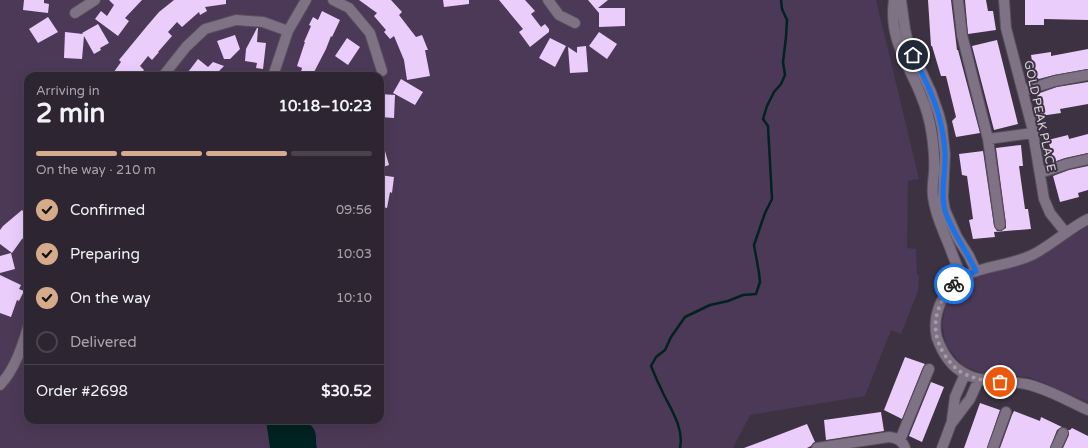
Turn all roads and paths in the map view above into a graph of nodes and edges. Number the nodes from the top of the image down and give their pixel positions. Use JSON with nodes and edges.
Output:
{"nodes":[{"id":1,"x":96,"y":0,"type":"edge"},
{"id":2,"x":306,"y":0,"type":"edge"},
{"id":3,"x":333,"y":0,"type":"edge"},
{"id":4,"x":548,"y":0,"type":"edge"},
{"id":5,"x":894,"y":0,"type":"edge"},
{"id":6,"x":901,"y":0,"type":"edge"},
{"id":7,"x":958,"y":0,"type":"edge"},
{"id":8,"x":1004,"y":0,"type":"edge"},
{"id":9,"x":75,"y":13,"type":"dead end"},
{"id":10,"x":575,"y":23,"type":"dead end"},
{"id":11,"x":288,"y":31,"type":"junction"},
{"id":12,"x":382,"y":71,"type":"dead end"},
{"id":13,"x":166,"y":72,"type":"edge"},
{"id":14,"x":274,"y":72,"type":"edge"},
{"id":15,"x":1088,"y":75,"type":"edge"},
{"id":16,"x":1023,"y":91,"type":"junction"},
{"id":17,"x":1033,"y":133,"type":"junction"},
{"id":18,"x":988,"y":139,"type":"junction"},
{"id":19,"x":1088,"y":159,"type":"edge"},
{"id":20,"x":1040,"y":173,"type":"junction"},
{"id":21,"x":1088,"y":219,"type":"edge"},
{"id":22,"x":1000,"y":225,"type":"dead end"},
{"id":23,"x":1066,"y":233,"type":"junction"},
{"id":24,"x":976,"y":271,"type":"junction"},
{"id":25,"x":962,"y":277,"type":"junction"},
{"id":26,"x":24,"y":340,"type":"edge"},
{"id":27,"x":929,"y":369,"type":"dead end"},
{"id":28,"x":965,"y":374,"type":"junction"},
{"id":29,"x":979,"y":379,"type":"junction"},
{"id":30,"x":0,"y":385,"type":"edge"},
{"id":31,"x":1088,"y":410,"type":"edge"},
{"id":32,"x":1006,"y":412,"type":"dead end"},
{"id":33,"x":951,"y":424,"type":"junction"},
{"id":34,"x":1063,"y":433,"type":"dead end"},
{"id":35,"x":903,"y":444,"type":"edge"},
{"id":36,"x":817,"y":448,"type":"edge"},
{"id":37,"x":942,"y":448,"type":"edge"},
{"id":38,"x":992,"y":448,"type":"edge"},
{"id":39,"x":1056,"y":448,"type":"edge"}],
"edges":[{"from":1,"to":9,"type":"street"},
{"from":2,"to":11,"type":"street"},
{"from":3,"to":12,"type":"street"},
{"from":4,"to":10,"type":"street"},
{"from":5,"to":25,"type":"street"},
{"from":6,"to":24,"type":"street"},
{"from":7,"to":18,"type":"street"},
{"from":8,"to":16,"type":"street","name":"GOLD PEAK PLACE"},
{"from":11,"to":13,"type":"street"},
{"from":11,"to":14,"type":"street"},
{"from":15,"to":16,"type":"street"},
{"from":16,"to":17,"type":"street","name":"GOLD PEAK PLACE"},
{"from":17,"to":18,"type":"street"},
{"from":17,"to":20,"type":"street","name":"GOLD PEAK PLACE"},
{"from":18,"to":22,"type":"street"},
{"from":19,"to":20,"type":"street"},
{"from":20,"to":23,"type":"street","name":"GOLD PEAK PLACE"},
{"from":21,"to":23,"type":"street"},
{"from":23,"to":24,"type":"street"},
{"from":24,"to":25,"type":"street"},
{"from":25,"to":28,"type":"street"},
{"from":26,"to":30,"type":"street"},
{"from":27,"to":35,"type":"street"},
{"from":28,"to":29,"type":"street"},
{"from":28,"to":33,"type":"street"},
{"from":29,"to":31,"type":"street"},
{"from":29,"to":33,"type":"street"},
{"from":32,"to":38,"type":"street"},
{"from":33,"to":37,"type":"street"},
{"from":34,"to":39,"type":"street"},
{"from":35,"to":36,"type":"street"}]}
